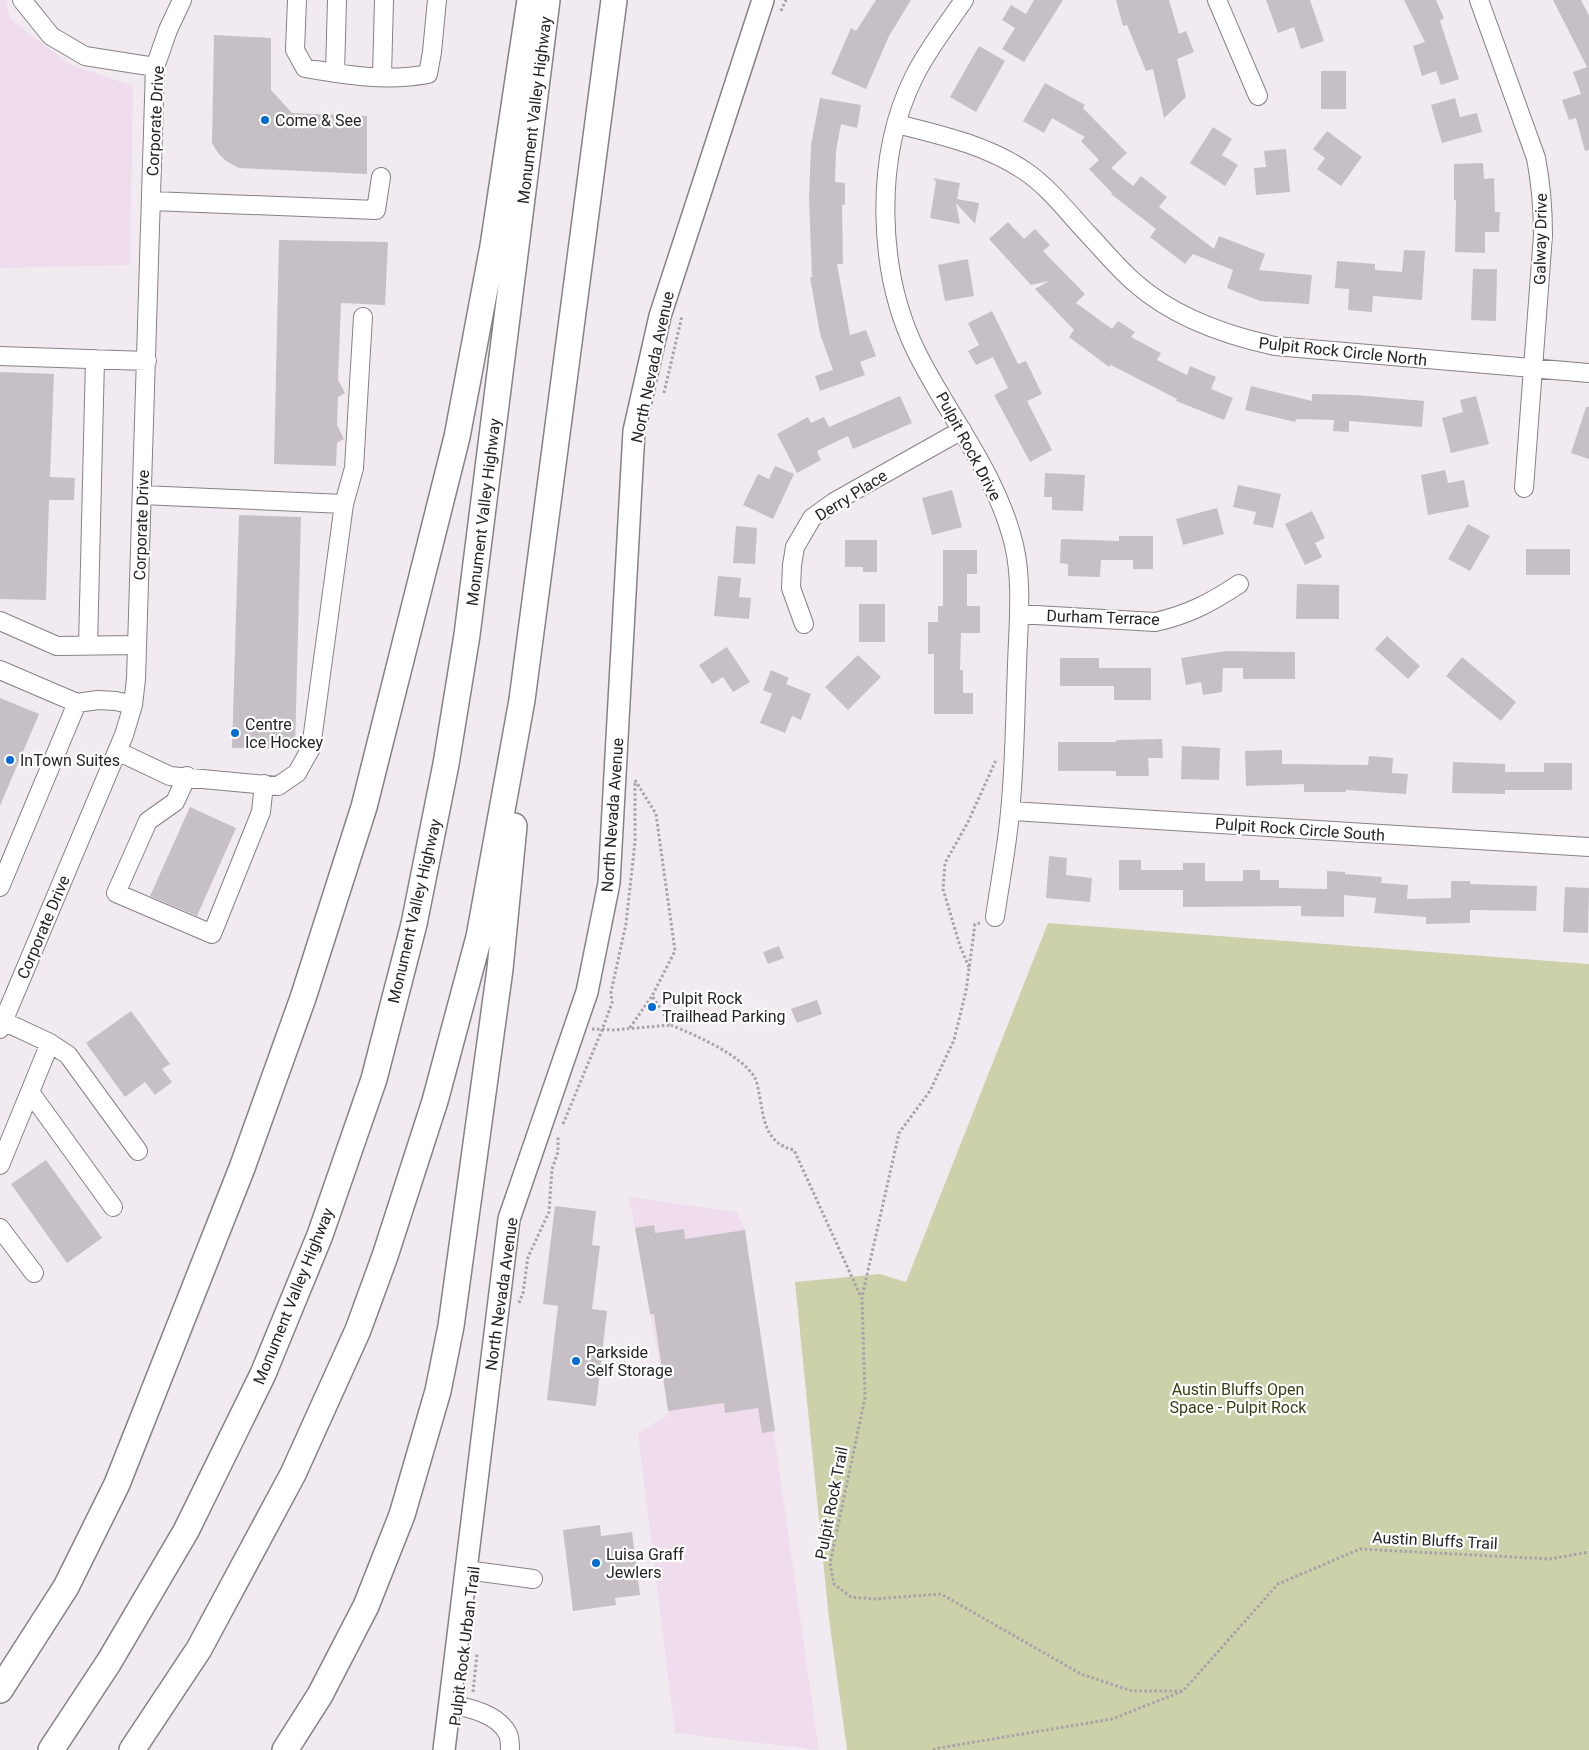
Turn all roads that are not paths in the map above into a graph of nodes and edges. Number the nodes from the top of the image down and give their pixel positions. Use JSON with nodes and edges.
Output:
{"nodes":[{"id":1,"x":22,"y":0,"type":"edge"},
{"id":2,"x":182,"y":0,"type":"edge"},
{"id":3,"x":297,"y":0,"type":"edge"},
{"id":4,"x":337,"y":0,"type":"edge"},
{"id":5,"x":384,"y":0,"type":"edge"},
{"id":6,"x":437,"y":0,"type":"edge"},
{"id":7,"x":530,"y":0,"type":"edge"},
{"id":8,"x":547,"y":0,"type":"edge"},
{"id":9,"x":614,"y":0,"type":"edge"},
{"id":10,"x":763,"y":0,"type":"edge"},
{"id":11,"x":964,"y":0,"type":"edge"},
{"id":12,"x":1217,"y":0,"type":"edge"},
{"id":13,"x":1479,"y":0,"type":"edge"},
{"id":14,"x":155,"y":67,"type":"junction"},
{"id":15,"x":335,"y":73,"type":"junction"},
{"id":16,"x":382,"y":76,"type":"junction"},
{"id":17,"x":1258,"y":96,"type":"dead end"},
{"id":18,"x":897,"y":124,"type":"junction"},
{"id":19,"x":381,"y":177,"type":"dead end"},
{"id":20,"x":152,"y":201,"type":"junction"},
{"id":21,"x":363,"y":317,"type":"dead end"},
{"id":22,"x":0,"y":356,"type":"edge"},
{"id":23,"x":95,"y":359,"type":"junction"},
{"id":24,"x":146,"y":361,"type":"junction"},
{"id":25,"x":1532,"y":368,"type":"junction"},
{"id":26,"x":1589,"y":373,"type":"edge"},
{"id":27,"x":962,"y":430,"type":"junction"},
{"id":28,"x":1524,"y":488,"type":"dead end"},
{"id":29,"x":142,"y":496,"type":"junction"},
{"id":30,"x":344,"y":504,"type":"junction"},
{"id":31,"x":1239,"y":584,"type":"dead end"},
{"id":32,"x":1019,"y":614,"type":"junction"},
{"id":33,"x":0,"y":621,"type":"edge"},
{"id":34,"x":804,"y":624,"type":"dead end"},
{"id":35,"x":532,"y":634,"type":"junction"},
{"id":36,"x":138,"y":645,"type":"junction"},
{"id":37,"x":88,"y":646,"type":"junction"},
{"id":38,"x":0,"y":670,"type":"edge"},
{"id":39,"x":77,"y":703,"type":"junction"},
{"id":40,"x":133,"y":706,"type":"junction"},
{"id":41,"x":117,"y":752,"type":"junction"},
{"id":42,"x":187,"y":776,"type":"junction"},
{"id":43,"x":264,"y":784,"type":"junction"},
{"id":44,"x":1010,"y":811,"type":"junction"},
{"id":45,"x":1589,"y":847,"type":"edge"},
{"id":46,"x":0,"y":887,"type":"edge"},
{"id":47,"x":995,"y":917,"type":"road end"},
{"id":48,"x":1,"y":1026,"type":"edge"},
{"id":49,"x":50,"y":1043,"type":"junction"},
{"id":50,"x":30,"y":1092,"type":"junction"},
{"id":51,"x":138,"y":1151,"type":"dead end"},
{"id":52,"x":0,"y":1165,"type":"edge"},
{"id":53,"x":113,"y":1207,"type":"dead end"},
{"id":54,"x":0,"y":1228,"type":"edge"},
{"id":55,"x":34,"y":1272,"type":"dead end"},
{"id":56,"x":466,"y":1570,"type":"junction"},
{"id":57,"x":533,"y":1579,"type":"dead end"},
{"id":58,"x":0,"y":1690,"type":"edge"},
{"id":59,"x":450,"y":1704,"type":"junction"},
{"id":60,"x":51,"y":1750,"type":"edge"},
{"id":61,"x":132,"y":1750,"type":"edge"},
{"id":62,"x":285,"y":1750,"type":"edge"},
{"id":63,"x":444,"y":1750,"type":"edge"},
{"id":64,"x":510,"y":1750,"type":"edge"}],
"edges":[{"from":1,"to":14,"type":"street"},
{"from":2,"to":14,"type":"street","name":"Corporate Drive"},
{"from":3,"to":15,"type":"street"},
{"from":4,"to":15,"type":"street"},
{"from":5,"to":16,"type":"street"},
{"from":6,"to":16,"type":"street"},
{"from":7,"to":58,"type":"highway"},
{"from":8,"to":60,"type":"highway","name":"Monument Valley Highway"},
{"from":9,"to":35,"type":"highway"},
{"from":10,"to":56,"type":"main road","name":"North Nevada Avenue"},
{"from":11,"to":18,"type":"street","name":"Pulpit Rock Drive"},
{"from":12,"to":17,"type":"street"},
{"from":13,"to":25,"type":"street","name":"Galway Drive"},
{"from":14,"to":20,"type":"street","name":"Corporate Drive"},
{"from":15,"to":16,"type":"street"},
{"from":18,"to":25,"type":"street","name":"Pulpit Rock Circle North"},
{"from":18,"to":27,"type":"street","name":"Pulpit Rock Drive"},
{"from":19,"to":20,"type":"street"},
{"from":20,"to":24,"type":"street","name":"Corporate Drive"},
{"from":21,"to":30,"type":"street"},
{"from":22,"to":23,"type":"street"},
{"from":23,"to":24,"type":"street"},
{"from":23,"to":37,"type":"street"},
{"from":24,"to":29,"type":"street","name":"Corporate Drive"},
{"from":25,"to":26,"type":"street","name":"Pulpit Rock Circle North"},
{"from":25,"to":28,"type":"street","name":"Galway Drive"},
{"from":27,"to":32,"type":"street","name":"Pulpit Rock Drive"},
{"from":27,"to":34,"type":"street","name":"Derry Place"},
{"from":29,"to":30,"type":"street"},
{"from":29,"to":36,"type":"street","name":"Corporate Drive"},
{"from":30,"to":43,"type":"street"},
{"from":31,"to":32,"type":"street","name":"Durham Terrace"},
{"from":32,"to":44,"type":"street","name":"Pulpit Rock Drive"},
{"from":33,"to":37,"type":"street"},
{"from":35,"to":61,"type":"highway"},
{"from":35,"to":62,"type":"highway"},
{"from":36,"to":37,"type":"street"},
{"from":36,"to":40,"type":"street","name":"Corporate Drive"},
{"from":38,"to":39,"type":"street"},
{"from":39,"to":40,"type":"street"},
{"from":39,"to":46,"type":"street"},
{"from":40,"to":41,"type":"street","name":"Corporate Drive"},
{"from":41,"to":42,"type":"street"},
{"from":41,"to":48,"type":"street","name":"Corporate Drive"},
{"from":42,"to":43,"type":"street"},
{"from":42,"to":43,"type":"street"},
{"from":44,"to":45,"type":"street","name":"Pulpit Rock Circle South"},
{"from":44,"to":47,"type":"street","name":"Pulpit Rock Drive"},
{"from":48,"to":49,"type":"street"},
{"from":49,"to":50,"type":"street"},
{"from":49,"to":51,"type":"street"},
{"from":50,"to":52,"type":"street"},
{"from":50,"to":53,"type":"street"},
{"from":54,"to":55,"type":"street"},
{"from":56,"to":57,"type":"street"},
{"from":56,"to":59,"type":"main road","name":"North Nevada Avenue"},
{"from":59,"to":63,"type":"main road","name":"North Nevada Avenue"},
{"from":59,"to":64,"type":"street"}]}
